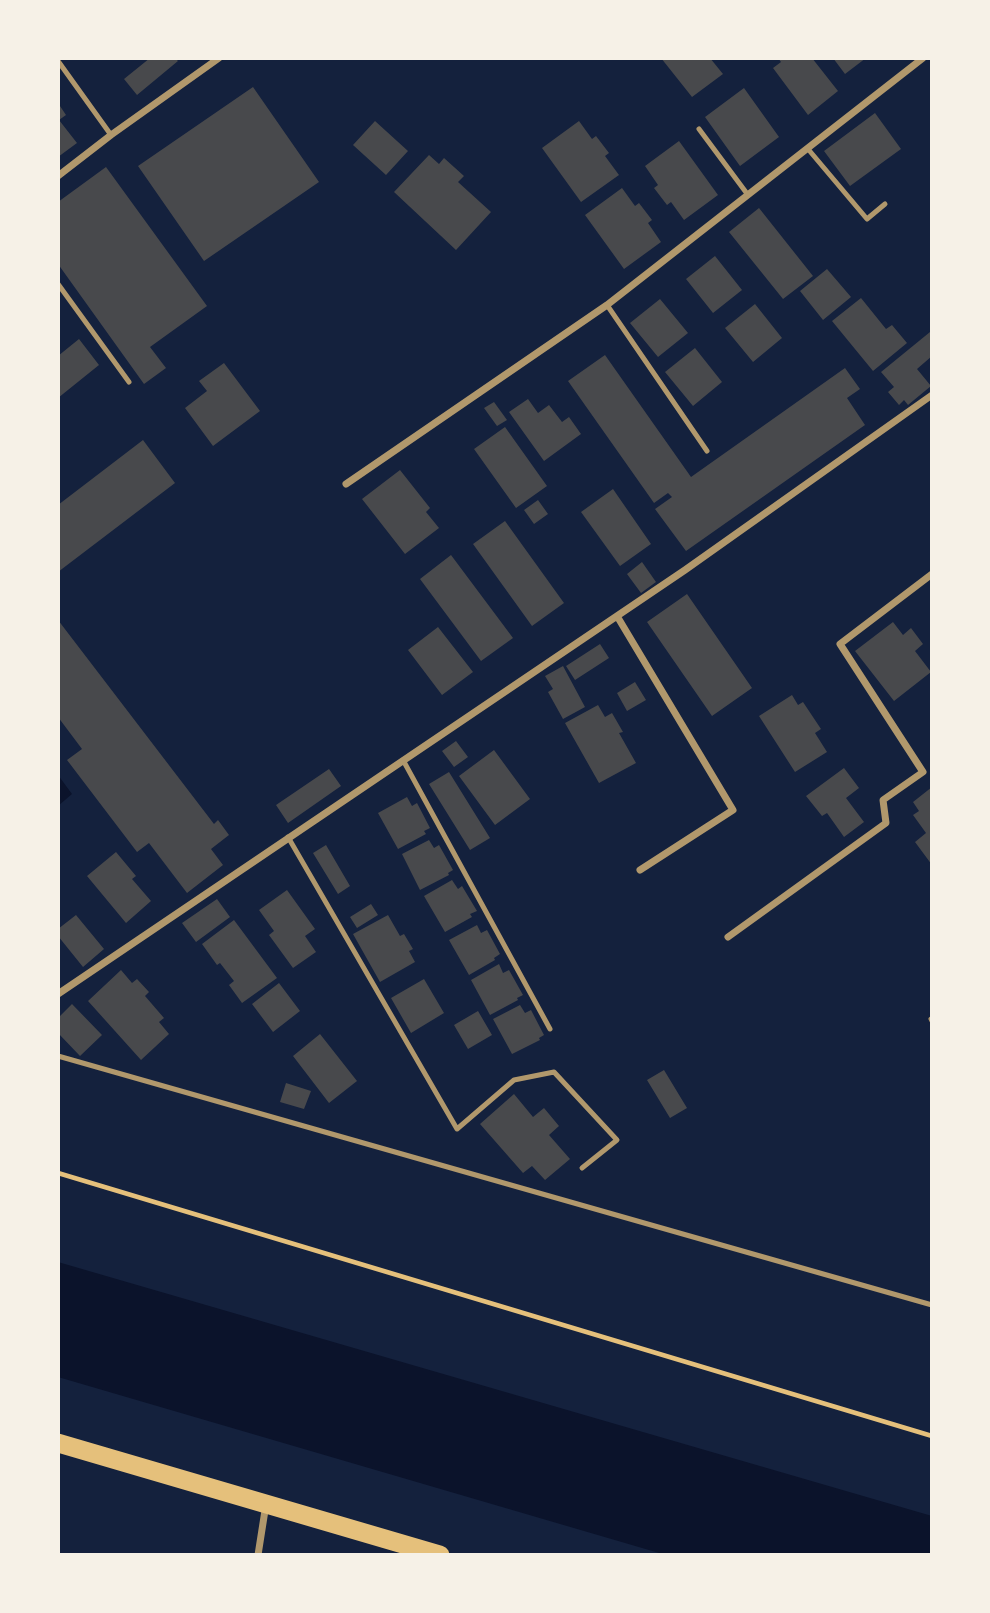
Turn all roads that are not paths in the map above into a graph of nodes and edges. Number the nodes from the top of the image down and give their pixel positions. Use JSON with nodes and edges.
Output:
{"nodes":[{"id":1,"x":219,"y":58,"type":"edge"},
{"id":2,"x":923,"y":58,"type":"edge"},
{"id":3,"x":58,"y":61,"type":"edge"},
{"id":4,"x":699,"y":130,"type":"dead end"},
{"id":5,"x":111,"y":135,"type":"junction"},
{"id":6,"x":808,"y":149,"type":"junction"},
{"id":7,"x":58,"y":176,"type":"edge"},
{"id":8,"x":748,"y":195,"type":"junction"},
{"id":9,"x":885,"y":204,"type":"dead end"},
{"id":10,"x":58,"y":284,"type":"edge"},
{"id":11,"x":607,"y":304,"type":"junction"},
{"id":12,"x":129,"y":382,"type":"dead end"},
{"id":13,"x":932,"y":395,"type":"edge"},
{"id":14,"x":707,"y":451,"type":"dead end"},
{"id":15,"x":345,"y":484,"type":"dead end"},
{"id":16,"x":932,"y":574,"type":"edge"},
{"id":17,"x":617,"y":616,"type":"junction"},
{"id":18,"x":403,"y":760,"type":"junction"},
{"id":19,"x":288,"y":837,"type":"junction"},
{"id":20,"x":640,"y":870,"type":"dead end"},
{"id":21,"x":728,"y":937,"type":"dead end"},
{"id":22,"x":58,"y":995,"type":"edge"},
{"id":23,"x":550,"y":1029,"type":"dead end"},
{"id":24,"x":58,"y":1056,"type":"edge"},
{"id":25,"x":582,"y":1168,"type":"dead end"},
{"id":26,"x":932,"y":1306,"type":"edge"},
{"id":27,"x":58,"y":1443,"type":"edge"},
{"id":28,"x":266,"y":1503,"type":"junction"},
{"id":29,"x":258,"y":1555,"type":"edge"},
{"id":30,"x":440,"y":1555,"type":"edge"}],
"edges":[{"from":1,"to":5,"type":"street"},
{"from":2,"to":6,"type":"street"},
{"from":3,"to":5,"type":"lane"},
{"from":4,"to":8,"type":"lane"},
{"from":5,"to":7,"type":"street"},
{"from":6,"to":8,"type":"street"},
{"from":6,"to":9,"type":"lane"},
{"from":8,"to":11,"type":"street"},
{"from":10,"to":12,"type":"lane"},
{"from":11,"to":14,"type":"lane"},
{"from":11,"to":15,"type":"street"},
{"from":13,"to":17,"type":"street"},
{"from":16,"to":21,"type":"street"},
{"from":17,"to":18,"type":"street"},
{"from":17,"to":20,"type":"street"},
{"from":18,"to":19,"type":"street"},
{"from":18,"to":23,"type":"lane"},
{"from":19,"to":22,"type":"street"},
{"from":19,"to":25,"type":"lane"},
{"from":24,"to":26,"type":"lane"},
{"from":27,"to":28,"type":"highway"},
{"from":28,"to":29,"type":"street"},
{"from":28,"to":30,"type":"highway"}]}
